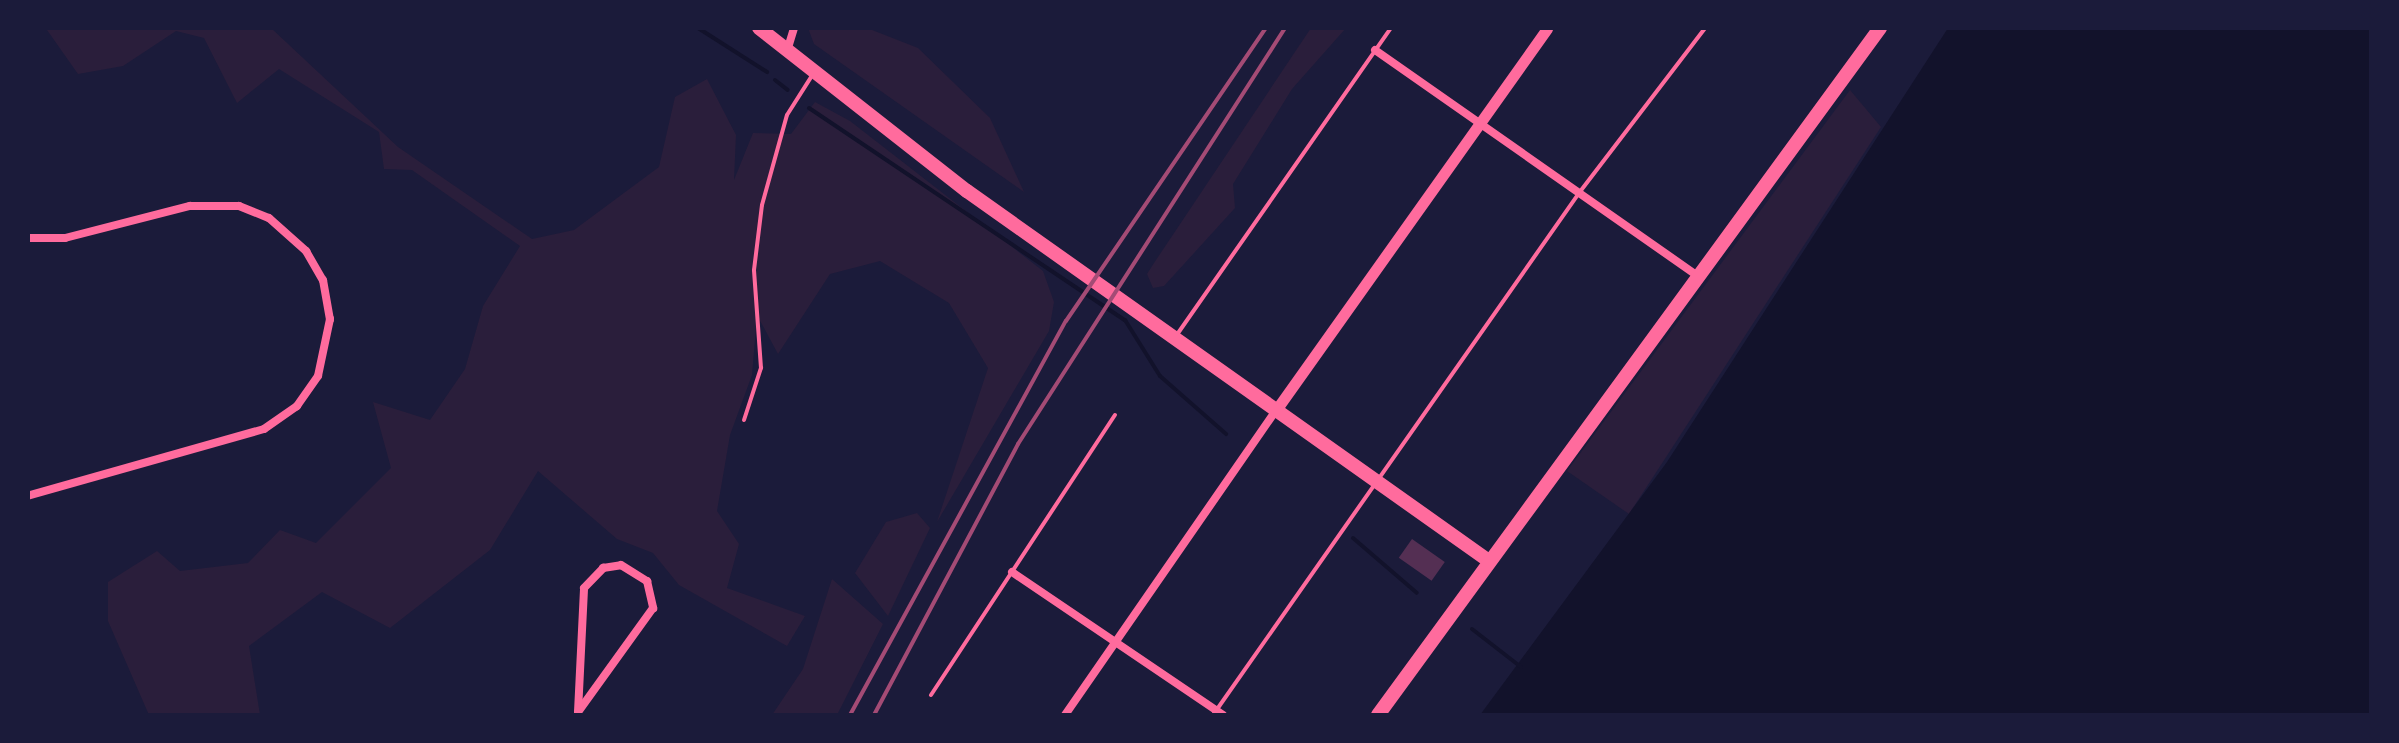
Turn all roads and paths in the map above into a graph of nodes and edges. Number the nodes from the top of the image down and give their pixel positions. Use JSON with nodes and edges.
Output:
{"nodes":[{"id":1,"x":759,"y":28,"type":"edge"},
{"id":2,"x":794,"y":28,"type":"edge"},
{"id":3,"x":1391,"y":28,"type":"edge"},
{"id":4,"x":1547,"y":28,"type":"edge"},
{"id":5,"x":1705,"y":28,"type":"edge"},
{"id":6,"x":1880,"y":28,"type":"edge"},
{"id":7,"x":1375,"y":50,"type":"junction"},
{"id":8,"x":787,"y":51,"type":"junction"},
{"id":9,"x":814,"y":73,"type":"junction"},
{"id":10,"x":1478,"y":121,"type":"junction"},
{"id":11,"x":1579,"y":193,"type":"junction"},
{"id":12,"x":28,"y":238,"type":"edge"},
{"id":13,"x":1698,"y":276,"type":"junction"},
{"id":14,"x":1175,"y":338,"type":"junction"},
{"id":15,"x":1276,"y":410,"type":"junction"},
{"id":16,"x":1115,"y":415,"type":"dead end"},
{"id":17,"x":744,"y":420,"type":"dead end"},
{"id":18,"x":1376,"y":481,"type":"junction"},
{"id":19,"x":28,"y":496,"type":"edge"},
{"id":20,"x":1489,"y":561,"type":"junction"},
{"id":21,"x":1012,"y":572,"type":"junction"},
{"id":22,"x":1115,"y":640,"type":"junction"},
{"id":23,"x":931,"y":695,"type":"dead end"},
{"id":24,"x":1217,"y":713,"type":"edge"},
{"id":25,"x":577,"y":714,"type":"edge"},
{"id":26,"x":1065,"y":715,"type":"edge"},
{"id":27,"x":1378,"y":715,"type":"edge"}],
"edges":[{"from":1,"to":8,"type":"main road"},
{"from":2,"to":8,"type":"street"},
{"from":3,"to":7,"type":"lane"},
{"from":4,"to":10,"type":"street"},
{"from":5,"to":11,"type":"lane"},
{"from":6,"to":13,"type":"main road"},
{"from":7,"to":10,"type":"street"},
{"from":7,"to":14,"type":"lane"},
{"from":8,"to":9,"type":"main road"},
{"from":9,"to":14,"type":"main road"},
{"from":9,"to":17,"type":"lane"},
{"from":10,"to":11,"type":"street"},
{"from":10,"to":15,"type":"street"},
{"from":11,"to":13,"type":"street"},
{"from":11,"to":18,"type":"lane"},
{"from":12,"to":19,"type":"street"},
{"from":13,"to":20,"type":"main road"},
{"from":14,"to":15,"type":"main road"},
{"from":15,"to":18,"type":"main road"},
{"from":15,"to":22,"type":"street"},
{"from":16,"to":21,"type":"lane"},
{"from":18,"to":20,"type":"main road"},
{"from":18,"to":24,"type":"lane"},
{"from":20,"to":27,"type":"main road"},
{"from":21,"to":22,"type":"street"},
{"from":21,"to":23,"type":"lane"},
{"from":22,"to":24,"type":"street"},
{"from":22,"to":26,"type":"street"},
{"from":25,"to":25,"type":"street"}]}
